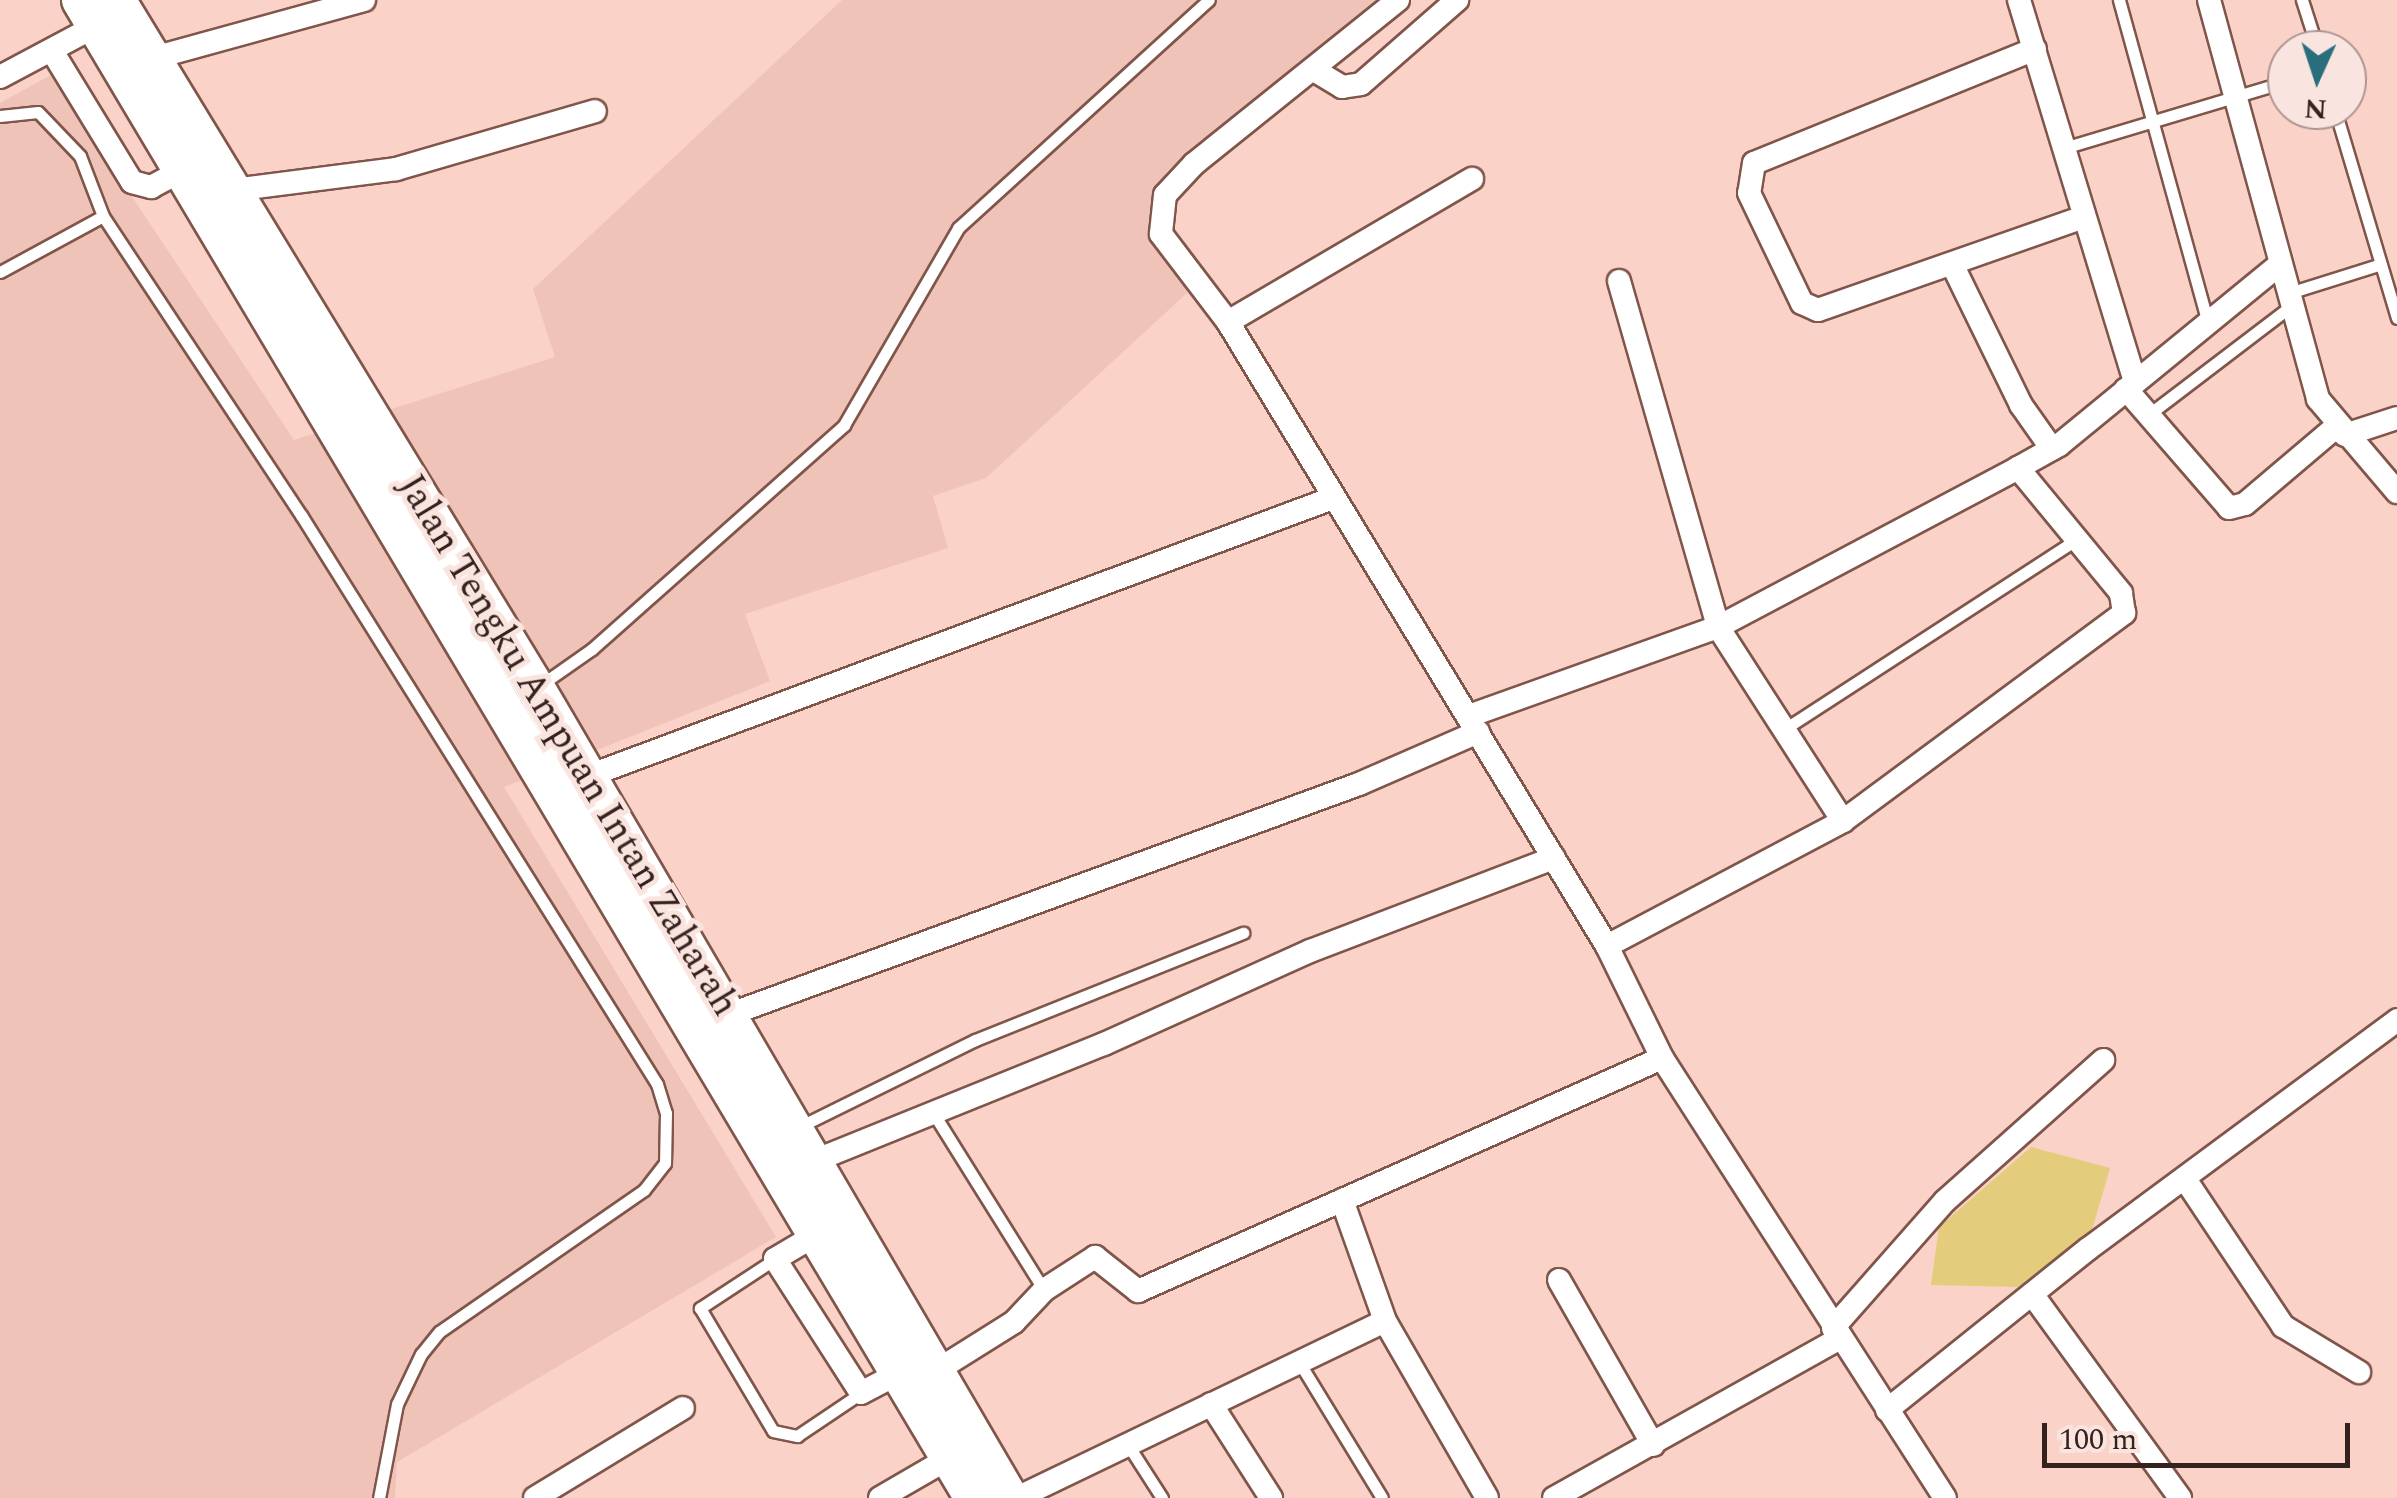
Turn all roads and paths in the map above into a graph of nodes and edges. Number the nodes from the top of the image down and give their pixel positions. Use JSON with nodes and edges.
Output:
{"nodes":[{"id":1,"x":364,"y":0,"type":"edge"},
{"id":2,"x":1209,"y":0,"type":"edge"},
{"id":3,"x":1398,"y":0,"type":"edge"},
{"id":4,"x":1457,"y":0,"type":"edge"},
{"id":5,"x":2020,"y":0,"type":"edge"},
{"id":6,"x":2119,"y":0,"type":"edge"},
{"id":7,"x":2209,"y":0,"type":"edge"},
{"id":8,"x":2302,"y":0,"type":"edge"},
{"id":9,"x":97,"y":9,"type":"edge"},
{"id":10,"x":2312,"y":30,"type":"edge"},
{"id":11,"x":2035,"y":49,"type":"junction"},
{"id":12,"x":52,"y":52,"type":"junction"},
{"id":13,"x":150,"y":58,"type":"junction"},
{"id":14,"x":1314,"y":70,"type":"junction"},
{"id":15,"x":0,"y":77,"type":"edge"},
{"id":16,"x":2267,"y":86,"type":"edge"},
{"id":17,"x":2237,"y":94,"type":"junction"},
{"id":18,"x":595,"y":111,"type":"dead end"},
{"id":19,"x":0,"y":116,"type":"edge"},
{"id":20,"x":2154,"y":120,"type":"junction"},
{"id":21,"x":2342,"y":130,"type":"edge"},
{"id":22,"x":2064,"y":148,"type":"junction"},
{"id":23,"x":197,"y":164,"type":"junction"},
{"id":24,"x":1472,"y":178,"type":"dead end"},
{"id":25,"x":234,"y":190,"type":"junction"},
{"id":26,"x":103,"y":216,"type":"junction"},
{"id":27,"x":2084,"y":217,"type":"junction"},
{"id":28,"x":1952,"y":264,"type":"junction"},
{"id":29,"x":2381,"y":264,"type":"junction"},
{"id":30,"x":2278,"y":266,"type":"junction"},
{"id":31,"x":0,"y":272,"type":"edge"},
{"id":32,"x":1619,"y":281,"type":"dead end"},
{"id":33,"x":2288,"y":301,"type":"junction"},
{"id":34,"x":2397,"y":318,"type":"edge"},
{"id":35,"x":1228,"y":322,"type":"junction"},
{"id":36,"x":2208,"y":323,"type":"junction"},
{"id":37,"x":2130,"y":386,"type":"junction"},
{"id":38,"x":2152,"y":412,"type":"junction"},
{"id":39,"x":2397,"y":418,"type":"edge"},
{"id":40,"x":2341,"y":431,"type":"junction"},
{"id":41,"x":2052,"y":449,"type":"junction"},
{"id":42,"x":2018,"y":468,"type":"junction"},
{"id":43,"x":2397,"y":492,"type":"edge"},
{"id":44,"x":1330,"y":499,"type":"junction"},
{"id":45,"x":2076,"y":539,"type":"junction"},
{"id":46,"x":1718,"y":627,"type":"junction"},
{"id":47,"x":536,"y":689,"type":"junction"},
{"id":48,"x":1474,"y":724,"type":"junction"},
{"id":49,"x":1782,"y":731,"type":"junction"},
{"id":50,"x":586,"y":777,"type":"junction"},
{"id":51,"x":551,"y":790,"type":"junction"},
{"id":52,"x":1843,"y":821,"type":"junction"},
{"id":53,"x":1554,"y":858,"type":"junction"},
{"id":54,"x":1242,"y":934,"type":"dead end"},
{"id":55,"x":1607,"y":946,"type":"junction"},
{"id":56,"x":728,"y":1015,"type":"junction"},
{"id":57,"x":2397,"y":1020,"type":"edge"},
{"id":58,"x":1662,"y":1058,"type":"junction"},
{"id":59,"x":2103,"y":1060,"type":"dead end"},
{"id":60,"x":932,"y":1110,"type":"junction"},
{"id":61,"x":804,"y":1145,"type":"junction"},
{"id":62,"x":2186,"y":1179,"type":"junction"},
{"id":63,"x":1342,"y":1200,"type":"junction"},
{"id":64,"x":819,"y":1233,"type":"junction"},
{"id":65,"x":775,"y":1259,"type":"junction"},
{"id":66,"x":1560,"y":1280,"type":"dead end"},
{"id":67,"x":1044,"y":1290,"type":"junction"},
{"id":68,"x":2032,"y":1294,"type":"junction"},
{"id":69,"x":1384,"y":1321,"type":"junction"},
{"id":70,"x":1836,"y":1333,"type":"junction"},
{"id":71,"x":1299,"y":1362,"type":"junction"},
{"id":72,"x":918,"y":1372,"type":"junction"},
{"id":73,"x":2359,"y":1372,"type":"dead end"},
{"id":74,"x":861,"y":1393,"type":"junction"},
{"id":75,"x":1211,"y":1404,"type":"junction"},
{"id":76,"x":683,"y":1408,"type":"dead end"},
{"id":77,"x":1887,"y":1410,"type":"junction"},
{"id":78,"x":1128,"y":1444,"type":"junction"},
{"id":79,"x":1654,"y":1445,"type":"junction"},
{"id":80,"x":948,"y":1458,"type":"junction"},
{"id":81,"x":1030,"y":1495,"type":"edge"},
{"id":82,"x":1940,"y":1497,"type":"edge"},
{"id":83,"x":379,"y":1498,"type":"edge"},
{"id":84,"x":535,"y":1498,"type":"edge"},
{"id":85,"x":880,"y":1498,"type":"edge"},
{"id":86,"x":974,"y":1498,"type":"edge"},
{"id":87,"x":1162,"y":1498,"type":"edge"},
{"id":88,"x":1271,"y":1498,"type":"edge"},
{"id":89,"x":1382,"y":1498,"type":"edge"},
{"id":90,"x":1487,"y":1498,"type":"edge"},
{"id":91,"x":1554,"y":1498,"type":"edge"},
{"id":92,"x":2180,"y":1498,"type":"edge"}],
"edges":[{"from":1,"to":13,"type":"street"},
{"from":2,"to":47,"type":"lane"},
{"from":3,"to":14,"type":"street"},
{"from":4,"to":14,"type":"street"},
{"from":5,"to":11,"type":"street"},
{"from":6,"to":20,"type":"lane"},
{"from":7,"to":17,"type":"street"},
{"from":8,"to":10,"type":"lane"},
{"from":9,"to":12,"type":"street"},
{"from":9,"to":13,"type":"main road","name":"Jalan Tengku Ampuan Intan Zaharah"},
{"from":9,"to":23,"type":"main road","name":"Jalan Tengku Ampuan Intan Zaharah"},
{"from":11,"to":22,"type":"street"},
{"from":11,"to":28,"type":"street"},
{"from":12,"to":15,"type":"street"},
{"from":12,"to":23,"type":"street"},
{"from":13,"to":23,"type":"main road","name":"Jalan Tengku Ampuan Intan Zaharah"},
{"from":14,"to":35,"type":"street"},
{"from":16,"to":17,"type":"lane"},
{"from":17,"to":20,"type":"lane"},
{"from":17,"to":30,"type":"street"},
{"from":18,"to":25,"type":"street"},
{"from":19,"to":26,"type":"lane"},
{"from":20,"to":22,"type":"lane"},
{"from":20,"to":36,"type":"lane"},
{"from":21,"to":29,"type":"lane"},
{"from":22,"to":27,"type":"street"},
{"from":23,"to":25,"type":"main road","name":"Jalan Tengku Ampuan Intan Zaharah"},
{"from":23,"to":51,"type":"main road","name":"Jalan Tengku Ampuan Intan Zaharah"},
{"from":24,"to":35,"type":"street"},
{"from":25,"to":47,"type":"main road","name":"Jalan Tengku Ampuan Intan Zaharah"},
{"from":26,"to":31,"type":"lane"},
{"from":26,"to":83,"type":"lane"},
{"from":27,"to":28,"type":"street"},
{"from":27,"to":37,"type":"street"},
{"from":28,"to":41,"type":"street"},
{"from":29,"to":33,"type":"lane"},
{"from":29,"to":34,"type":"lane"},
{"from":30,"to":33,"type":"street"},
{"from":30,"to":36,"type":"street"},
{"from":32,"to":46,"type":"street"},
{"from":33,"to":38,"type":"lane"},
{"from":33,"to":40,"type":"street"},
{"from":35,"to":44,"type":"street"},
{"from":36,"to":37,"type":"street"},
{"from":37,"to":38,"type":"street"},
{"from":37,"to":41,"type":"street"},
{"from":38,"to":40,"type":"street"},
{"from":39,"to":40,"type":"street"},
{"from":40,"to":43,"type":"street"},
{"from":41,"to":42,"type":"street"},
{"from":42,"to":45,"type":"street"},
{"from":42,"to":46,"type":"street"},
{"from":44,"to":48,"type":"street"},
{"from":44,"to":50,"type":"street"},
{"from":45,"to":49,"type":"lane"},
{"from":45,"to":52,"type":"street"},
{"from":46,"to":48,"type":"street"},
{"from":46,"to":49,"type":"street"},
{"from":47,"to":50,"type":"main road","name":"Jalan Tengku Ampuan Intan Zaharah"},
{"from":48,"to":53,"type":"street"},
{"from":48,"to":56,"type":"street"},
{"from":49,"to":52,"type":"street"},
{"from":50,"to":51,"type":"main road"},
{"from":50,"to":56,"type":"main road","name":"Jalan Tengku Ampuan Intan Zaharah"},
{"from":51,"to":64,"type":"main road","name":"Jalan Tengku Ampuan Intan Zaharah"},
{"from":52,"to":55,"type":"street"},
{"from":53,"to":55,"type":"street"},
{"from":53,"to":60,"type":"street"},
{"from":54,"to":61,"type":"lane"},
{"from":55,"to":58,"type":"street"},
{"from":56,"to":61,"type":"main road","name":"Jalan Tengku Ampuan Intan Zaharah"},
{"from":57,"to":62,"type":"street"},
{"from":58,"to":63,"type":"street"},
{"from":58,"to":70,"type":"street"},
{"from":59,"to":70,"type":"street"},
{"from":60,"to":61,"type":"street"},
{"from":60,"to":67,"type":"lane"},
{"from":61,"to":72,"type":"main road","name":"Jalan Tengku Ampuan Intan Zaharah"},
{"from":62,"to":68,"type":"street"},
{"from":62,"to":73,"type":"street"},
{"from":63,"to":67,"type":"street"},
{"from":63,"to":69,"type":"street"},
{"from":64,"to":65,"type":"street"},
{"from":64,"to":72,"type":"main road","name":"Jalan Tengku Ampuan Intan Zaharah"},
{"from":65,"to":74,"type":"street"},
{"from":65,"to":74,"type":"lane"},
{"from":66,"to":79,"type":"street"},
{"from":67,"to":72,"type":"street"},
{"from":68,"to":77,"type":"street"},
{"from":68,"to":92,"type":"street"},
{"from":69,"to":71,"type":"street"},
{"from":69,"to":90,"type":"street"},
{"from":70,"to":77,"type":"street"},
{"from":70,"to":79,"type":"street"},
{"from":71,"to":75,"type":"street"},
{"from":71,"to":89,"type":"lane"},
{"from":72,"to":74,"type":"street"},
{"from":72,"to":80,"type":"main road","name":"Jalan Tengku Ampuan Intan Zaharah"},
{"from":72,"to":81,"type":"main road","name":"Jalan Tengku Ampuan Intan Zaharah"},
{"from":75,"to":78,"type":"street"},
{"from":75,"to":88,"type":"street"},
{"from":76,"to":84,"type":"street"},
{"from":77,"to":82,"type":"street"},
{"from":78,"to":81,"type":"street"},
{"from":78,"to":87,"type":"lane"},
{"from":79,"to":91,"type":"street"},
{"from":80,"to":85,"type":"street"},
{"from":80,"to":86,"type":"main road","name":"Jalan Tengku Ampuan Intan Zaharah"}]}
